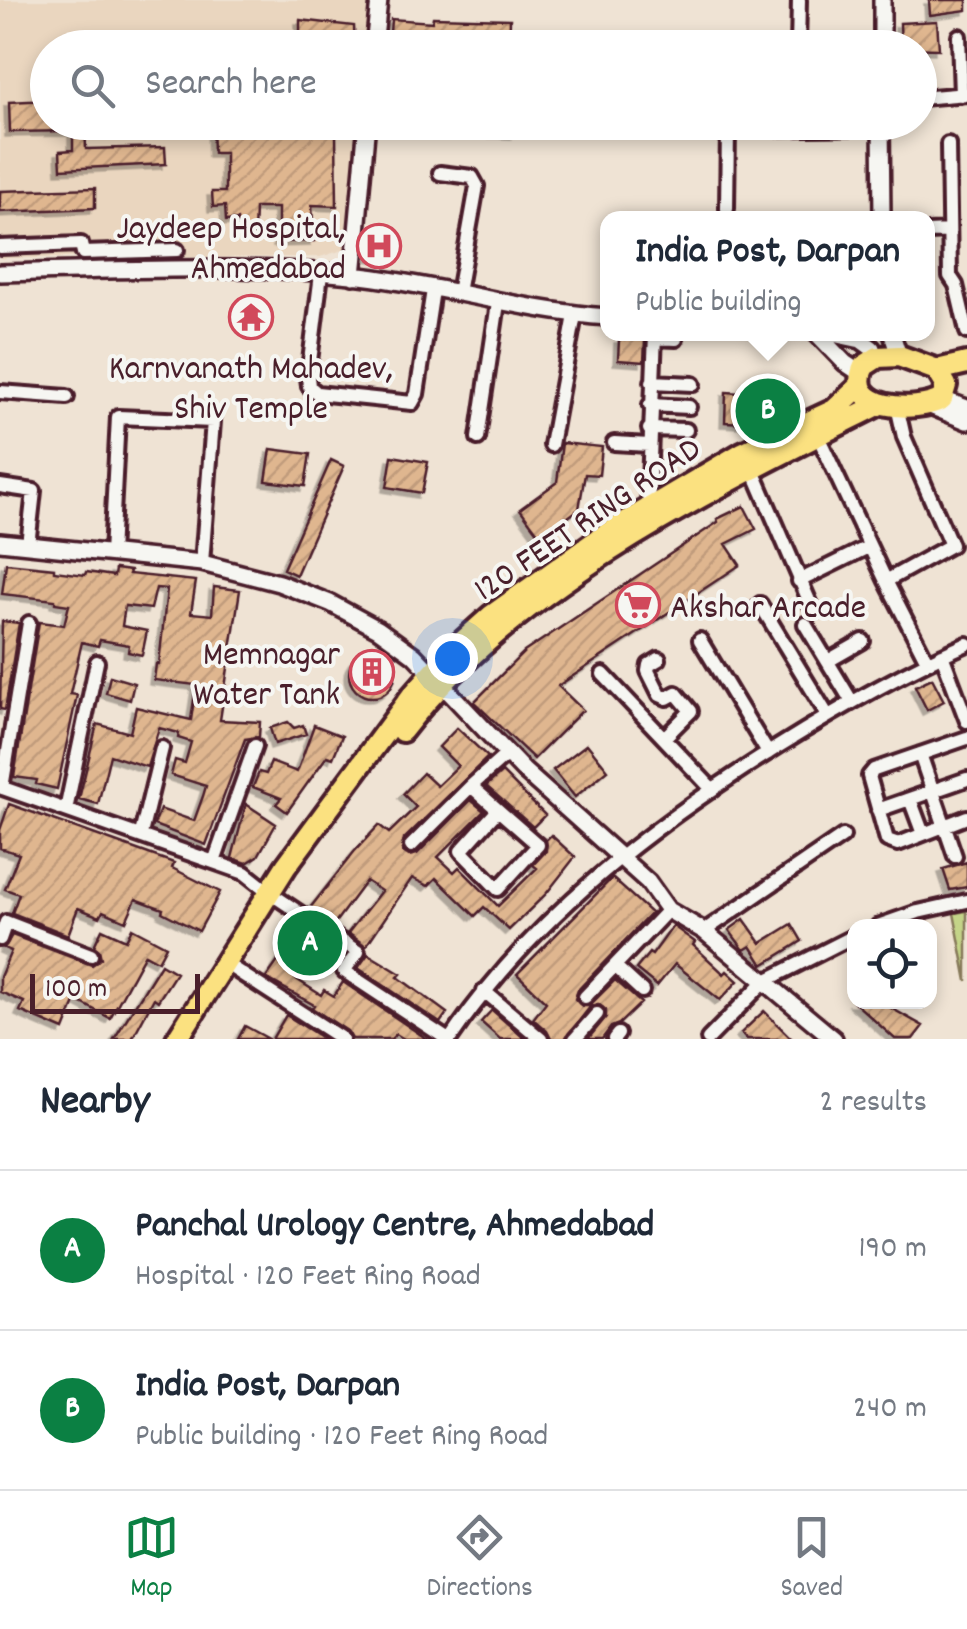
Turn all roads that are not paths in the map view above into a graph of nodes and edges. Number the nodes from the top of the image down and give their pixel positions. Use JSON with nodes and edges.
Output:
{"nodes":[{"id":1,"x":378,"y":0,"type":"edge"},
{"id":2,"x":799,"y":0,"type":"edge"},
{"id":3,"x":882,"y":0,"type":"edge"},
{"id":4,"x":376,"y":30,"type":"edge"},
{"id":5,"x":798,"y":30,"type":"edge"},
{"id":6,"x":882,"y":30,"type":"edge"},
{"id":7,"x":959,"y":36,"type":"dead end"},
{"id":8,"x":964,"y":95,"type":"edge"},
{"id":9,"x":937,"y":97,"type":"edge"},
{"id":10,"x":365,"y":140,"type":"edge"},
{"id":11,"x":728,"y":140,"type":"edge"},
{"id":12,"x":881,"y":140,"type":"edge"},
{"id":13,"x":948,"y":144,"type":"dead end"},
{"id":14,"x":440,"y":173,"type":"dead end"},
{"id":15,"x":727,"y":209,"type":"dead end"},
{"id":16,"x":882,"y":211,"type":"edge"},
{"id":17,"x":935,"y":232,"type":"edge"},
{"id":18,"x":949,"y":232,"type":"junction"},
{"id":19,"x":0,"y":247,"type":"edge"},
{"id":20,"x":177,"y":250,"type":"dead end"},
{"id":21,"x":0,"y":273,"type":"edge"},
{"id":22,"x":322,"y":274,"type":"junction"},
{"id":23,"x":353,"y":276,"type":"junction"},
{"id":24,"x":434,"y":290,"type":"junction"},
{"id":25,"x":458,"y":293,"type":"junction"},
{"id":26,"x":498,"y":303,"type":"junction"},
{"id":27,"x":575,"y":314,"type":"junction"},
{"id":28,"x":600,"y":316,"type":"edge"},
{"id":29,"x":967,"y":332,"type":"edge"},
{"id":30,"x":655,"y":341,"type":"edge"},
{"id":31,"x":827,"y":341,"type":"edge"},
{"id":32,"x":894,"y":341,"type":"edge"},
{"id":33,"x":899,"y":356,"type":"junction"},
{"id":34,"x":967,"y":363,"type":"edge"},
{"id":35,"x":861,"y":366,"type":"edge"},
{"id":36,"x":652,"y":382,"type":"junction"},
{"id":37,"x":693,"y":384,"type":"dead end"},
{"id":38,"x":944,"y":388,"type":"edge"},
{"id":39,"x":0,"y":392,"type":"edge"},
{"id":40,"x":67,"y":397,"type":"dead end"},
{"id":41,"x":650,"y":406,"type":"junction"},
{"id":42,"x":888,"y":406,"type":"junction"},
{"id":43,"x":689,"y":407,"type":"dead end"},
{"id":44,"x":967,"y":408,"type":"edge"},
{"id":45,"x":967,"y":421,"type":"edge"},
{"id":46,"x":650,"y":429,"type":"junction"},
{"id":47,"x":686,"y":430,"type":"dead end"},
{"id":48,"x":818,"y":436,"type":"junction"},
{"id":49,"x":478,"y":438,"type":"dead end"},
{"id":50,"x":614,"y":444,"type":"dead end"},
{"id":51,"x":550,"y":445,"type":"dead end"},
{"id":52,"x":649,"y":445,"type":"junction"},
{"id":53,"x":752,"y":468,"type":"junction"},
{"id":54,"x":0,"y":486,"type":"edge"},
{"id":55,"x":648,"y":508,"type":"junction"},
{"id":56,"x":0,"y":542,"type":"edge"},
{"id":57,"x":28,"y":544,"type":"junction"},
{"id":58,"x":868,"y":547,"type":"junction"},
{"id":59,"x":111,"y":554,"type":"junction"},
{"id":60,"x":202,"y":563,"type":"junction"},
{"id":61,"x":799,"y":581,"type":"junction"},
{"id":62,"x":886,"y":582,"type":"junction"},
{"id":63,"x":760,"y":604,"type":"dead end"},
{"id":64,"x":29,"y":623,"type":"dead end"},
{"id":65,"x":700,"y":640,"type":"dead end"},
{"id":66,"x":862,"y":640,"type":"dead end"},
{"id":67,"x":967,"y":644,"type":"edge"},
{"id":68,"x":942,"y":655,"type":"junction"},
{"id":69,"x":659,"y":659,"type":"dead end"},
{"id":70,"x":828,"y":661,"type":"junction"},
{"id":71,"x":927,"y":661,"type":"junction"},
{"id":72,"x":97,"y":662,"type":"dead end"},
{"id":73,"x":603,"y":674,"type":"dead end"},
{"id":74,"x":436,"y":679,"type":"junction"},
{"id":75,"x":852,"y":702,"type":"junction"},
{"id":76,"x":828,"y":716,"type":"junction"},
{"id":77,"x":967,"y":721,"type":"edge"},
{"id":78,"x":664,"y":738,"type":"junction"},
{"id":79,"x":967,"y":738,"type":"edge"},
{"id":80,"x":255,"y":746,"type":"dead end"},
{"id":81,"x":162,"y":748,"type":"dead end"},
{"id":82,"x":768,"y":753,"type":"junction"},
{"id":83,"x":507,"y":754,"type":"junction"},
{"id":84,"x":920,"y":754,"type":"junction"},
{"id":85,"x":967,"y":779,"type":"edge"},
{"id":86,"x":472,"y":786,"type":"junction"},
{"id":87,"x":1,"y":787,"type":"edge"},
{"id":88,"x":712,"y":789,"type":"junction"},
{"id":89,"x":932,"y":792,"type":"junction"},
{"id":90,"x":910,"y":799,"type":"junction"},
{"id":91,"x":66,"y":810,"type":"junction"},
{"id":92,"x":498,"y":810,"type":"junction"},
{"id":93,"x":878,"y":810,"type":"junction"},
{"id":94,"x":967,"y":817,"type":"edge"},
{"id":95,"x":944,"y":826,"type":"junction"},
{"id":96,"x":141,"y":834,"type":"junction"},
{"id":97,"x":923,"y":834,"type":"junction"},
{"id":98,"x":843,"y":836,"type":"dead end"},
{"id":99,"x":411,"y":846,"type":"dead end"},
{"id":100,"x":618,"y":856,"type":"junction"},
{"id":101,"x":955,"y":856,"type":"dead end"},
{"id":102,"x":214,"y":862,"type":"junction"},
{"id":103,"x":274,"y":896,"type":"junction"},
{"id":104,"x":967,"y":901,"type":"edge"},
{"id":105,"x":668,"y":910,"type":"junction"},
{"id":106,"x":898,"y":919,"type":"edge"},
{"id":107,"x":704,"y":931,"type":"junction"},
{"id":108,"x":0,"y":938,"type":"edge"},
{"id":109,"x":847,"y":940,"type":"edge"},
{"id":110,"x":92,"y":955,"type":"dead end"},
{"id":111,"x":616,"y":967,"type":"junction"},
{"id":112,"x":234,"y":969,"type":"junction"},
{"id":113,"x":765,"y":981,"type":"junction"},
{"id":114,"x":484,"y":991,"type":"junction"},
{"id":115,"x":642,"y":991,"type":"dead end"},
{"id":116,"x":585,"y":997,"type":"dead end"},
{"id":117,"x":597,"y":1014,"type":"dead end"},
{"id":118,"x":832,"y":1038,"type":"edge"},
{"id":119,"x":178,"y":1039,"type":"edge"},
{"id":120,"x":193,"y":1039,"type":"edge"},
{"id":121,"x":342,"y":1039,"type":"edge"},
{"id":122,"x":448,"y":1039,"type":"edge"},
{"id":123,"x":541,"y":1039,"type":"edge"},
{"id":124,"x":575,"y":1039,"type":"edge"},
{"id":125,"x":708,"y":1039,"type":"edge"}],
"edges":[{"from":1,"to":4,"type":"street"},
{"from":2,"to":5,"type":"street"},
{"from":3,"to":6,"type":"street"},
{"from":7,"to":8,"type":"street"},
{"from":8,"to":9,"type":"street"},
{"from":10,"to":23,"type":"street"},
{"from":11,"to":15,"type":"street"},
{"from":12,"to":16,"type":"street"},
{"from":13,"to":18,"type":"street"},
{"from":14,"to":25,"type":"street"},
{"from":17,"to":18,"type":"street"},
{"from":18,"to":29,"type":"street"},
{"from":19,"to":20,"type":"street"},
{"from":21,"to":22,"type":"street"},
{"from":22,"to":23,"type":"street"},
{"from":22,"to":24,"type":"street"},
{"from":23,"to":24,"type":"street"},
{"from":24,"to":25,"type":"street"},
{"from":25,"to":26,"type":"street"},
{"from":26,"to":27,"type":"street"},
{"from":26,"to":49,"type":"street"},
{"from":27,"to":28,"type":"street"},
{"from":27,"to":51,"type":"street"},
{"from":30,"to":36,"type":"street"},
{"from":31,"to":35,"type":"street"},
{"from":32,"to":33,"type":"street"},
{"from":33,"to":35,"type":"main road"},
{"from":33,"to":38,"type":"main road"},
{"from":34,"to":38,"type":"main road"},
{"from":35,"to":42,"type":"main road"},
{"from":35,"to":55,"type":"main road","name":"120 FEET RING ROAD"},
{"from":36,"to":37,"type":"street"},
{"from":36,"to":41,"type":"street"},
{"from":38,"to":42,"type":"main road"},
{"from":38,"to":44,"type":"street"},
{"from":38,"to":45,"type":"street"},
{"from":39,"to":40,"type":"street"},
{"from":41,"to":43,"type":"street"},
{"from":41,"to":46,"type":"street"},
{"from":42,"to":48,"type":"main road","name":"120 FEET RING ROAD"},
{"from":42,"to":62,"type":"street"},
{"from":46,"to":47,"type":"street"},
{"from":46,"to":52,"type":"street"},
{"from":48,"to":53,"type":"main road","name":"120 FEET RING ROAD"},
{"from":48,"to":58,"type":"street"},
{"from":50,"to":52,"type":"street"},
{"from":52,"to":55,"type":"street"},
{"from":53,"to":61,"type":"street"},
{"from":53,"to":74,"type":"main road","name":"120 FEET RING ROAD"},
{"from":54,"to":57,"type":"street"},
{"from":55,"to":74,"type":"main road","name":"120 FEET RING ROAD"},
{"from":56,"to":57,"type":"street"},
{"from":57,"to":59,"type":"street"},
{"from":58,"to":61,"type":"street"},
{"from":58,"to":62,"type":"street"},
{"from":59,"to":60,"type":"street"},
{"from":59,"to":60,"type":"street"},
{"from":60,"to":74,"type":"street"},
{"from":61,"to":70,"type":"street"},
{"from":62,"to":71,"type":"street"},
{"from":63,"to":76,"type":"street"},
{"from":64,"to":87,"type":"street"},
{"from":65,"to":82,"type":"street"},
{"from":66,"to":70,"type":"street"},
{"from":67,"to":68,"type":"street"},
{"from":68,"to":71,"type":"street"},
{"from":68,"to":77,"type":"street"},
{"from":69,"to":78,"type":"street"},
{"from":70,"to":75,"type":"street"},
{"from":71,"to":75,"type":"street"},
{"from":72,"to":91,"type":"street"},
{"from":73,"to":78,"type":"street"},
{"from":74,"to":83,"type":"street"},
{"from":74,"to":103,"type":"main road","name":"120 FEET RING ROAD"},
{"from":75,"to":76,"type":"street"},
{"from":76,"to":82,"type":"street"},
{"from":78,"to":88,"type":"street"},
{"from":79,"to":84,"type":"street"},
{"from":80,"to":102,"type":"street"},
{"from":81,"to":96,"type":"street"},
{"from":82,"to":88,"type":"street"},
{"from":83,"to":86,"type":"street"},
{"from":83,"to":100,"type":"street"},
{"from":84,"to":89,"type":"street"},
{"from":84,"to":93,"type":"street"},
{"from":85,"to":89,"type":"street"},
{"from":86,"to":92,"type":"street"},
{"from":86,"to":99,"type":"street"},
{"from":87,"to":91,"type":"street"},
{"from":88,"to":100,"type":"street"},
{"from":89,"to":90,"type":"street"},
{"from":89,"to":95,"type":"street"},
{"from":90,"to":93,"type":"street"},
{"from":90,"to":97,"type":"street"},
{"from":91,"to":96,"type":"street"},
{"from":92,"to":92,"type":"street"},
{"from":93,"to":97,"type":"street"},
{"from":94,"to":95,"type":"street"},
{"from":95,"to":97,"type":"street"},
{"from":95,"to":101,"type":"street"},
{"from":96,"to":102,"type":"street"},
{"from":98,"to":107,"type":"street"},
{"from":100,"to":105,"type":"street"},
{"from":100,"to":114,"type":"street"},
{"from":102,"to":103,"type":"street"},
{"from":103,"to":112,"type":"main road","name":"120 FEET RING ROAD"},
{"from":103,"to":119,"type":"main road","name":"120 FEET RING ROAD"},
{"from":103,"to":122,"type":"street"},
{"from":104,"to":106,"type":"street"},
{"from":105,"to":107,"type":"street"},
{"from":105,"to":111,"type":"street"},
{"from":107,"to":113,"type":"street"},
{"from":108,"to":110,"type":"street"},
{"from":109,"to":113,"type":"street"},
{"from":111,"to":115,"type":"street"},
{"from":111,"to":116,"type":"street"},
{"from":112,"to":120,"type":"main road","name":"120 FEET RING ROAD"},
{"from":112,"to":121,"type":"street"},
{"from":113,"to":118,"type":"street"},
{"from":113,"to":125,"type":"street"},
{"from":114,"to":122,"type":"street"},
{"from":114,"to":123,"type":"street"},
{"from":117,"to":124,"type":"street"}]}
